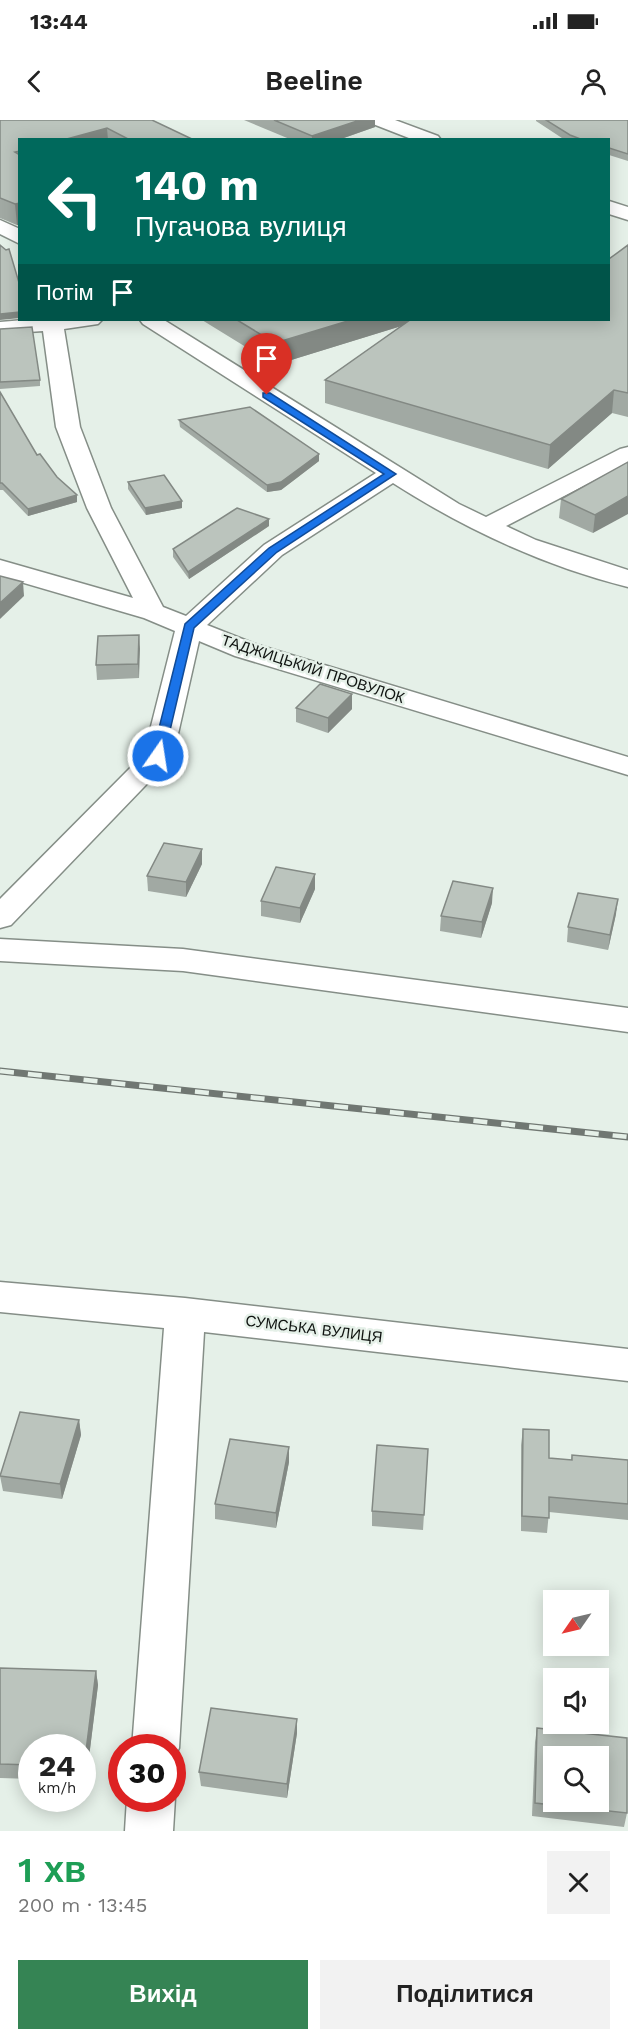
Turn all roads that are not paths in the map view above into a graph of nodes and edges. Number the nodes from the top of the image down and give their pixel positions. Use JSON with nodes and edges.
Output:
{"nodes":[{"id":1,"x":379,"y":120,"type":"edge"},
{"id":2,"x":431,"y":131,"type":"edge"},
{"id":3,"x":610,"y":207,"type":"edge"},
{"id":4,"x":628,"y":214,"type":"edge"},
{"id":5,"x":0,"y":226,"type":"edge"},
{"id":6,"x":18,"y":237,"type":"edge"},
{"id":7,"x":78,"y":321,"type":"edge"},
{"id":8,"x":152,"y":321,"type":"edge"},
{"id":9,"x":51,"y":323,"type":"junction"},
{"id":10,"x":0,"y":328,"type":"edge"},
{"id":11,"x":628,"y":454,"type":"edge"},
{"id":12,"x":391,"y":474,"type":"junction"},
{"id":13,"x":485,"y":527,"type":"junction"},
{"id":14,"x":0,"y":568,"type":"edge"},
{"id":15,"x":628,"y":579,"type":"edge"},
{"id":16,"x":153,"y":612,"type":"junction"},
{"id":17,"x":189,"y":627,"type":"junction"},
{"id":18,"x":628,"y":766,"type":"edge"},
{"id":19,"x":3,"y":909,"type":"edge"},
{"id":20,"x":0,"y":950,"type":"edge"},
{"id":21,"x":628,"y":1020,"type":"edge"},
{"id":22,"x":0,"y":1297,"type":"edge"},
{"id":23,"x":185,"y":1314,"type":"junction"},
{"id":24,"x":628,"y":1365,"type":"edge"},
{"id":25,"x":156,"y":1734,"type":"edge"},
{"id":26,"x":151,"y":1812,"type":"edge"},
{"id":27,"x":149,"y":1831,"type":"edge"}],
"edges":[{"from":1,"to":2,"type":"street"},
{"from":3,"to":4,"type":"street"},
{"from":5,"to":6,"type":"street"},
{"from":7,"to":9,"type":"street"},
{"from":8,"to":12,"type":"street"},
{"from":9,"to":10,"type":"street"},
{"from":9,"to":16,"type":"street"},
{"from":11,"to":13,"type":"street"},
{"from":12,"to":13,"type":"street"},
{"from":12,"to":17,"type":"street"},
{"from":13,"to":15,"type":"street"},
{"from":14,"to":16,"type":"street","name":"ТАДЖИЦЬКИЙ ПРОВУЛОК"},
{"from":16,"to":17,"type":"street","name":"ТАДЖИЦЬКИЙ ПРОВУЛОК"},
{"from":17,"to":18,"type":"street","name":"ТАДЖИЦЬКИЙ ПРОВУЛОК"},
{"from":17,"to":19,"type":"street"},
{"from":20,"to":21,"type":"street"},
{"from":22,"to":23,"type":"street","name":"СУМСЬКА ВУЛИЦЯ"},
{"from":23,"to":24,"type":"street","name":"СУМСЬКА ВУЛИЦЯ"},
{"from":23,"to":25,"type":"street"},
{"from":26,"to":27,"type":"street"}]}
